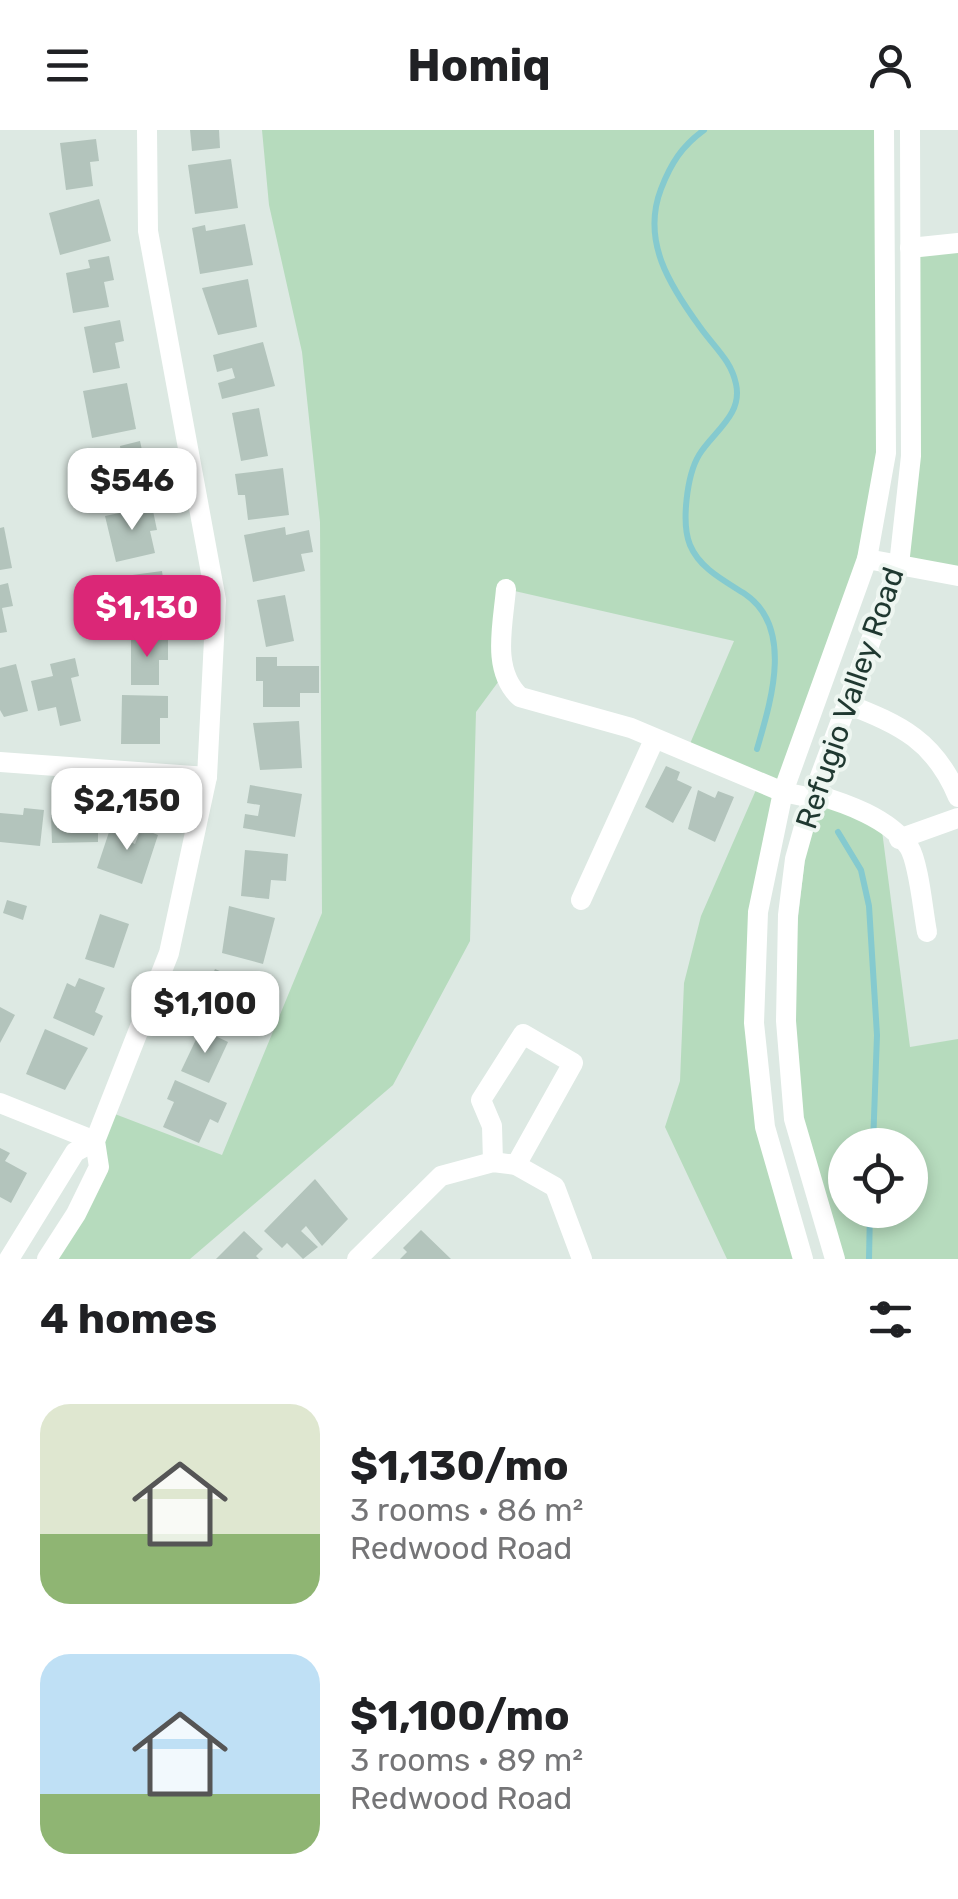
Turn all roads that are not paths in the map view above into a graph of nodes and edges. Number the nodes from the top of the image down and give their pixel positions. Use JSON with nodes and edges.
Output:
{"nodes":[{"id":1,"x":147,"y":130,"type":"edge"},
{"id":2,"x":884,"y":130,"type":"edge"},
{"id":3,"x":910,"y":130,"type":"edge"},
{"id":4,"x":958,"y":243,"type":"edge"},
{"id":5,"x":910,"y":248,"type":"junction"},
{"id":6,"x":867,"y":559,"type":"junction"},
{"id":7,"x":899,"y":565,"type":"junction"},
{"id":8,"x":958,"y":576,"type":"edge"},
{"id":9,"x":506,"y":589,"type":"dead end"},
{"id":10,"x":847,"y":704,"type":"junction"},
{"id":11,"x":654,"y":740,"type":"junction"},
{"id":12,"x":0,"y":762,"type":"edge"},
{"id":13,"x":207,"y":777,"type":"junction"},
{"id":14,"x":783,"y":792,"type":"junction"},
{"id":15,"x":813,"y":796,"type":"junction"},
{"id":16,"x":958,"y":797,"type":"edge"},
{"id":17,"x":958,"y":818,"type":"edge"},
{"id":18,"x":899,"y":839,"type":"junction"},
{"id":19,"x":581,"y":900,"type":"dead end"},
{"id":20,"x":927,"y":932,"type":"dead end"},
{"id":21,"x":0,"y":1103,"type":"edge"},
{"id":22,"x":95,"y":1141,"type":"junction"},
{"id":23,"x":493,"y":1162,"type":"junction"},
{"id":24,"x":516,"y":1165,"type":"junction"},
{"id":25,"x":10,"y":1259,"type":"edge"},
{"id":26,"x":47,"y":1259,"type":"edge"},
{"id":27,"x":357,"y":1259,"type":"edge"},
{"id":28,"x":582,"y":1259,"type":"edge"},
{"id":29,"x":803,"y":1259,"type":"edge"},
{"id":30,"x":835,"y":1259,"type":"edge"}],
"edges":[{"from":1,"to":13,"type":"street"},
{"from":2,"to":6,"type":"street","name":"Refugio Valley Road"},
{"from":3,"to":5,"type":"street","name":"Refugio Valley Road"},
{"from":4,"to":5,"type":"street"},
{"from":5,"to":7,"type":"street","name":"Refugio Valley Road"},
{"from":6,"to":7,"type":"street"},
{"from":6,"to":14,"type":"street","name":"Refugio Valley Road"},
{"from":7,"to":8,"type":"street"},
{"from":7,"to":10,"type":"street","name":"Refugio Valley Road"},
{"from":9,"to":11,"type":"street"},
{"from":10,"to":15,"type":"street","name":"Refugio Valley Road"},
{"from":10,"to":16,"type":"street"},
{"from":11,"to":14,"type":"street"},
{"from":11,"to":19,"type":"street"},
{"from":12,"to":13,"type":"street"},
{"from":13,"to":22,"type":"street"},
{"from":14,"to":15,"type":"street"},
{"from":14,"to":29,"type":"street","name":"Refugio Valley Road"},
{"from":15,"to":18,"type":"street"},
{"from":15,"to":30,"type":"street","name":"Refugio Valley Road"},
{"from":17,"to":18,"type":"street"},
{"from":18,"to":20,"type":"street"},
{"from":21,"to":22,"type":"street"},
{"from":22,"to":25,"type":"street"},
{"from":22,"to":26,"type":"street"},
{"from":23,"to":24,"type":"street"},
{"from":23,"to":24,"type":"street"},
{"from":23,"to":27,"type":"street"},
{"from":24,"to":28,"type":"street"}]}
